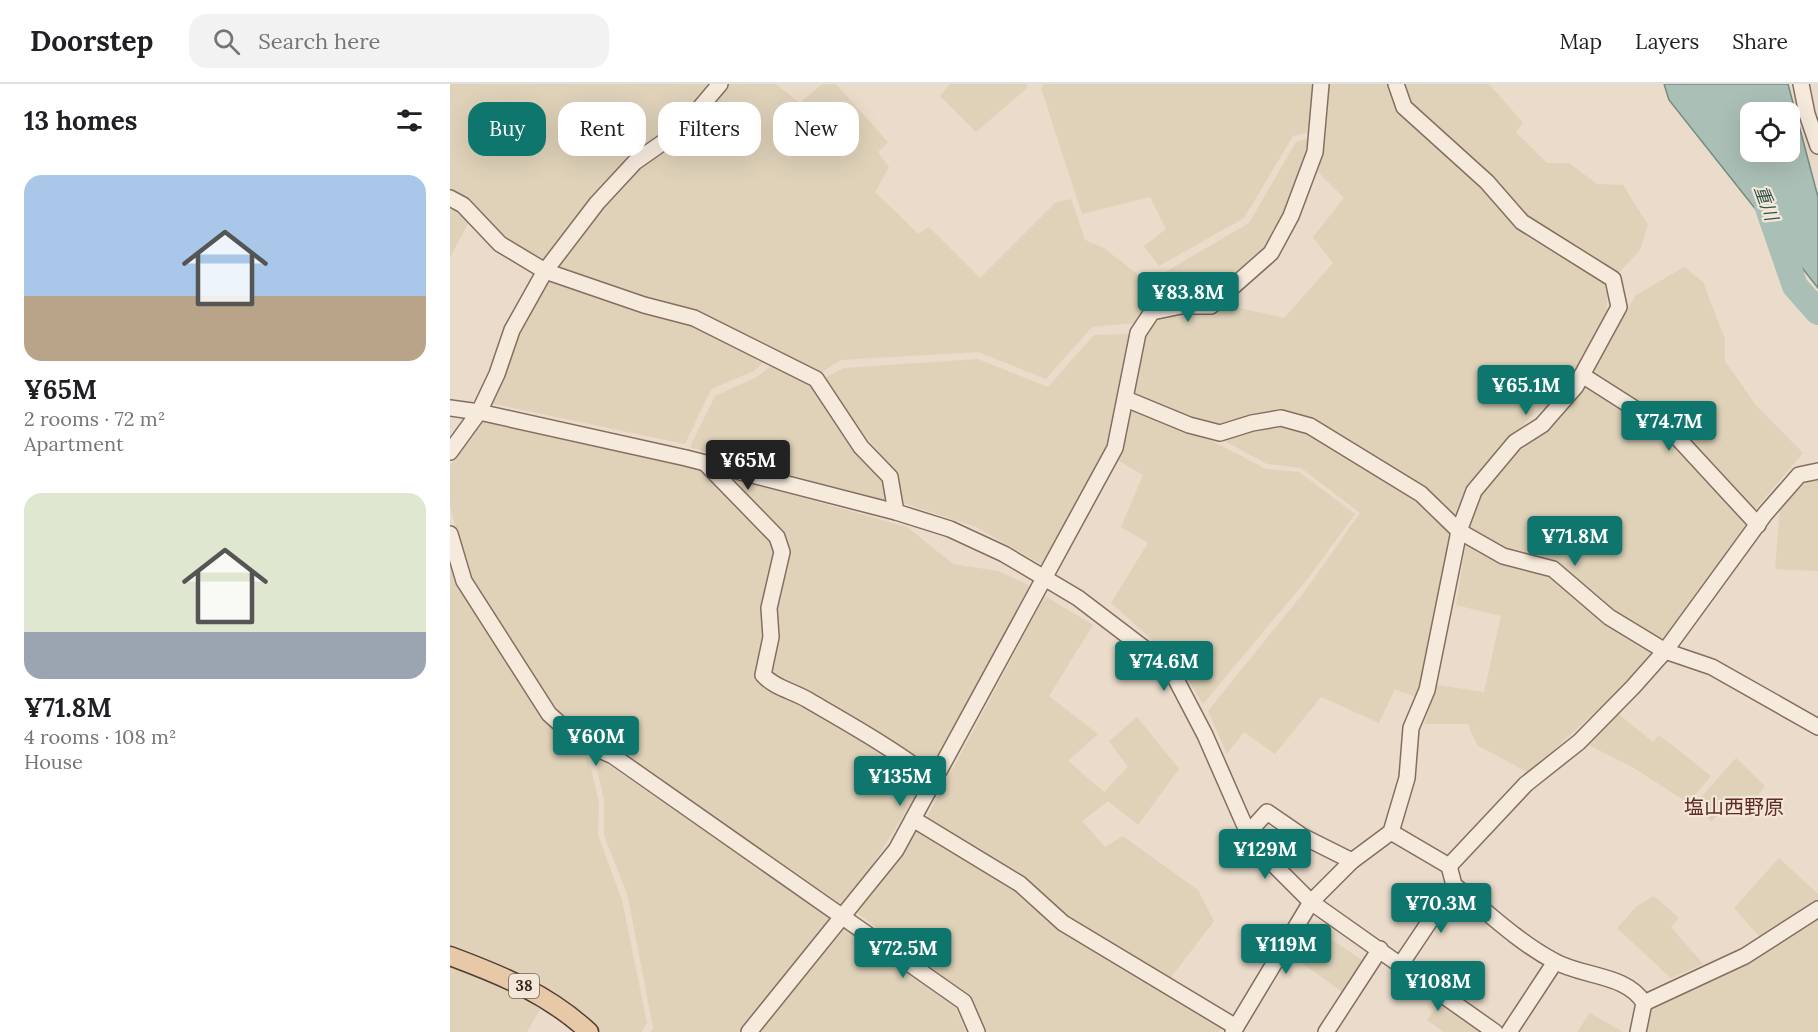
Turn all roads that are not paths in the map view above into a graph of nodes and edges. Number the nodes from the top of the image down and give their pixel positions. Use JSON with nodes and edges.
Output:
{"nodes":[{"id":1,"x":720,"y":84,"type":"edge"},
{"id":2,"x":1321,"y":84,"type":"edge"},
{"id":3,"x":1396,"y":84,"type":"edge"},
{"id":4,"x":1801,"y":84,"type":"edge"},
{"id":5,"x":1818,"y":146,"type":"edge"},
{"id":6,"x":450,"y":198,"type":"edge"},
{"id":7,"x":545,"y":271,"type":"junction"},
{"id":8,"x":1582,"y":375,"type":"junction"},
{"id":9,"x":1126,"y":399,"type":"junction"},
{"id":10,"x":450,"y":408,"type":"edge"},
{"id":11,"x":479,"y":412,"type":"junction"},
{"id":12,"x":450,"y":452,"type":"edge"},
{"id":13,"x":705,"y":463,"type":"junction"},
{"id":14,"x":1818,"y":471,"type":"edge"},
{"id":15,"x":896,"y":512,"type":"junction"},
{"id":16,"x":1758,"y":525,"type":"junction"},
{"id":17,"x":1459,"y":531,"type":"junction"},
{"id":18,"x":450,"y":534,"type":"edge"},
{"id":19,"x":1045,"y":578,"type":"junction"},
{"id":20,"x":1665,"y":651,"type":"junction"},
{"id":21,"x":1818,"y":727,"type":"edge"},
{"id":22,"x":934,"y":780,"type":"junction"},
{"id":23,"x":913,"y":819,"type":"junction"},
{"id":24,"x":1248,"y":832,"type":"junction"},
{"id":25,"x":1391,"y":832,"type":"junction"},
{"id":26,"x":1352,"y":861,"type":"junction"},
{"id":27,"x":1449,"y":866,"type":"junction"},
{"id":28,"x":1454,"y":885,"type":"junction"},
{"id":29,"x":1311,"y":902,"type":"junction"},
{"id":30,"x":1818,"y":909,"type":"edge"},
{"id":31,"x":843,"y":915,"type":"junction"},
{"id":32,"x":1380,"y":949,"type":"junction"},
{"id":33,"x":450,"y":956,"type":"edge"},
{"id":34,"x":1555,"y":962,"type":"junction"},
{"id":35,"x":1401,"y":964,"type":"junction"},
{"id":36,"x":1644,"y":1004,"type":"junction"},
{"id":37,"x":1234,"y":1030,"type":"edge"},
{"id":38,"x":589,"y":1032,"type":"edge"},
{"id":39,"x":749,"y":1032,"type":"edge"},
{"id":40,"x":977,"y":1032,"type":"edge"},
{"id":41,"x":1326,"y":1032,"type":"edge"},
{"id":42,"x":1495,"y":1032,"type":"edge"},
{"id":43,"x":1509,"y":1032,"type":"edge"},
{"id":44,"x":1638,"y":1032,"type":"edge"}],
"edges":[{"from":1,"to":7,"type":"street"},
{"from":2,"to":9,"type":"street"},
{"from":3,"to":8,"type":"street"},
{"from":4,"to":5,"type":"street"},
{"from":6,"to":7,"type":"street"},
{"from":7,"to":11,"type":"street"},
{"from":7,"to":15,"type":"street"},
{"from":8,"to":16,"type":"street"},
{"from":8,"to":17,"type":"street"},
{"from":9,"to":17,"type":"street"},
{"from":9,"to":19,"type":"street"},
{"from":10,"to":11,"type":"street"},
{"from":11,"to":12,"type":"street"},
{"from":11,"to":13,"type":"street"},
{"from":13,"to":15,"type":"street"},
{"from":13,"to":22,"type":"street"},
{"from":14,"to":16,"type":"street"},
{"from":15,"to":19,"type":"street"},
{"from":16,"to":20,"type":"street"},
{"from":17,"to":20,"type":"street"},
{"from":17,"to":25,"type":"street"},
{"from":18,"to":31,"type":"street"},
{"from":19,"to":22,"type":"street"},
{"from":19,"to":24,"type":"street"},
{"from":20,"to":21,"type":"street"},
{"from":20,"to":27,"type":"street"},
{"from":22,"to":23,"type":"street"},
{"from":23,"to":31,"type":"street"},
{"from":23,"to":37,"type":"street"},
{"from":24,"to":26,"type":"street"},
{"from":24,"to":29,"type":"street"},
{"from":25,"to":26,"type":"street"},
{"from":25,"to":27,"type":"street"},
{"from":26,"to":29,"type":"street"},
{"from":27,"to":28,"type":"street"},
{"from":28,"to":34,"type":"street"},
{"from":28,"to":35,"type":"street"},
{"from":29,"to":32,"type":"street"},
{"from":29,"to":37,"type":"street"},
{"from":30,"to":36,"type":"street"},
{"from":31,"to":39,"type":"street"},
{"from":31,"to":40,"type":"street"},
{"from":32,"to":35,"type":"street"},
{"from":32,"to":41,"type":"street"},
{"from":33,"to":38,"type":"main road","number":"38"},
{"from":34,"to":36,"type":"street"},
{"from":34,"to":43,"type":"street"},
{"from":35,"to":42,"type":"street"},
{"from":36,"to":44,"type":"street"}]}
